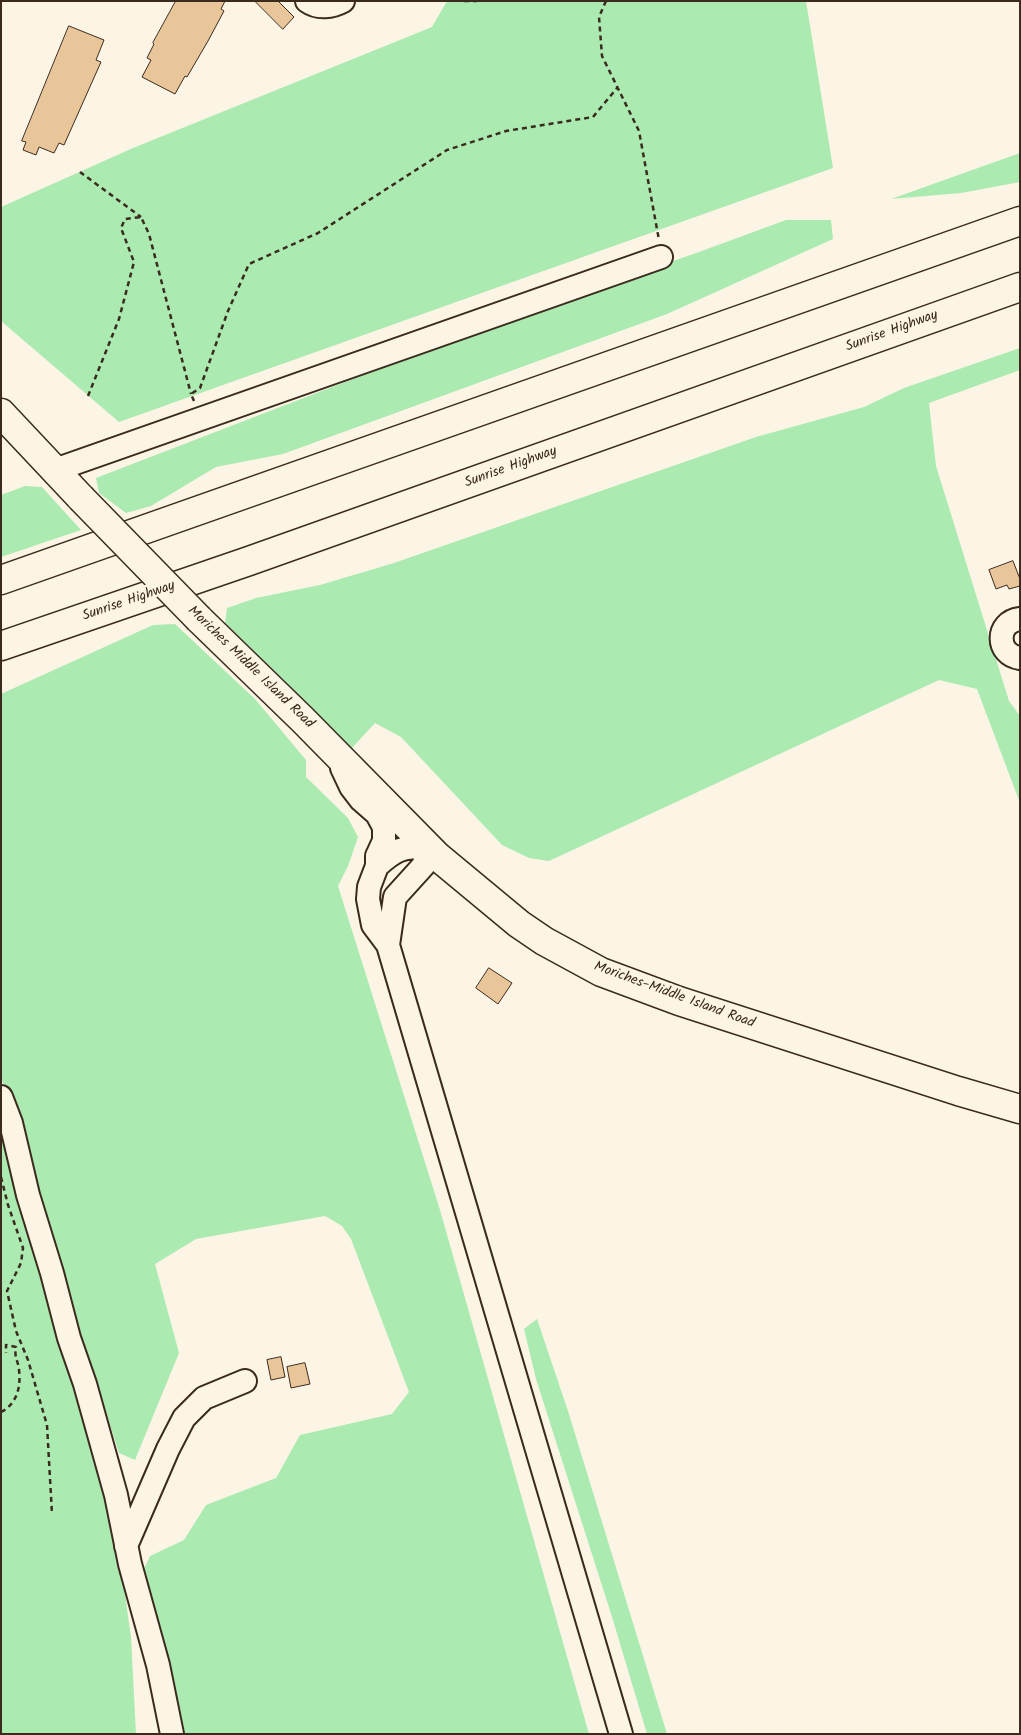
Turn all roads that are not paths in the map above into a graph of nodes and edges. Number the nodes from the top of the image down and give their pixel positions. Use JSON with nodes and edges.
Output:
{"nodes":[{"id":1,"x":307,"y":1,"type":"edge"},
{"id":2,"x":343,"y":1,"type":"edge"},
{"id":3,"x":1020,"y":221,"type":"edge"},
{"id":4,"x":661,"y":257,"type":"road end"},
{"id":5,"x":1020,"y":287,"type":"edge"},
{"id":6,"x":1,"y":413,"type":"edge"},
{"id":7,"x":55,"y":470,"type":"junction"},
{"id":8,"x":1,"y":580,"type":"edge"},
{"id":9,"x":1020,"y":619,"type":"edge"},
{"id":10,"x":1,"y":646,"type":"edge"},
{"id":11,"x":1020,"y":658,"type":"edge"},
{"id":12,"x":335,"y":752,"type":"junction"},
{"id":13,"x":427,"y":846,"type":"junction"},
{"id":14,"x":377,"y":866,"type":"junction"},
{"id":15,"x":388,"y":945,"type":"junction"},
{"id":16,"x":1,"y":1097,"type":"edge"},
{"id":17,"x":1020,"y":1109,"type":"edge"},
{"id":18,"x":245,"y":1381,"type":"dead end"},
{"id":19,"x":126,"y":1546,"type":"junction"},
{"id":20,"x":172,"y":1734,"type":"edge"},
{"id":21,"x":621,"y":1734,"type":"edge"}],
"edges":[{"from":1,"to":2,"type":"street"},
{"from":3,"to":8,"type":"main road"},
{"from":4,"to":7,"type":"street"},
{"from":5,"to":10,"type":"main road","name":"Sunrise Highway"},
{"from":6,"to":7,"type":"main road"},
{"from":7,"to":12,"type":"main road","name":"Moriches Middle Island Road","bridge":true},
{"from":9,"to":11,"type":"street"},
{"from":12,"to":13,"type":"main road","name":"Moriches-Middle Island Road"},
{"from":12,"to":14,"type":"street"},
{"from":13,"to":14,"type":"street"},
{"from":13,"to":15,"type":"street"},
{"from":13,"to":17,"type":"main road","name":"Moriches-Middle Island Road"},
{"from":14,"to":15,"type":"street"},
{"from":15,"to":21,"type":"street"},
{"from":16,"to":19,"type":"street"},
{"from":18,"to":19,"type":"street"},
{"from":19,"to":20,"type":"street"}]}
